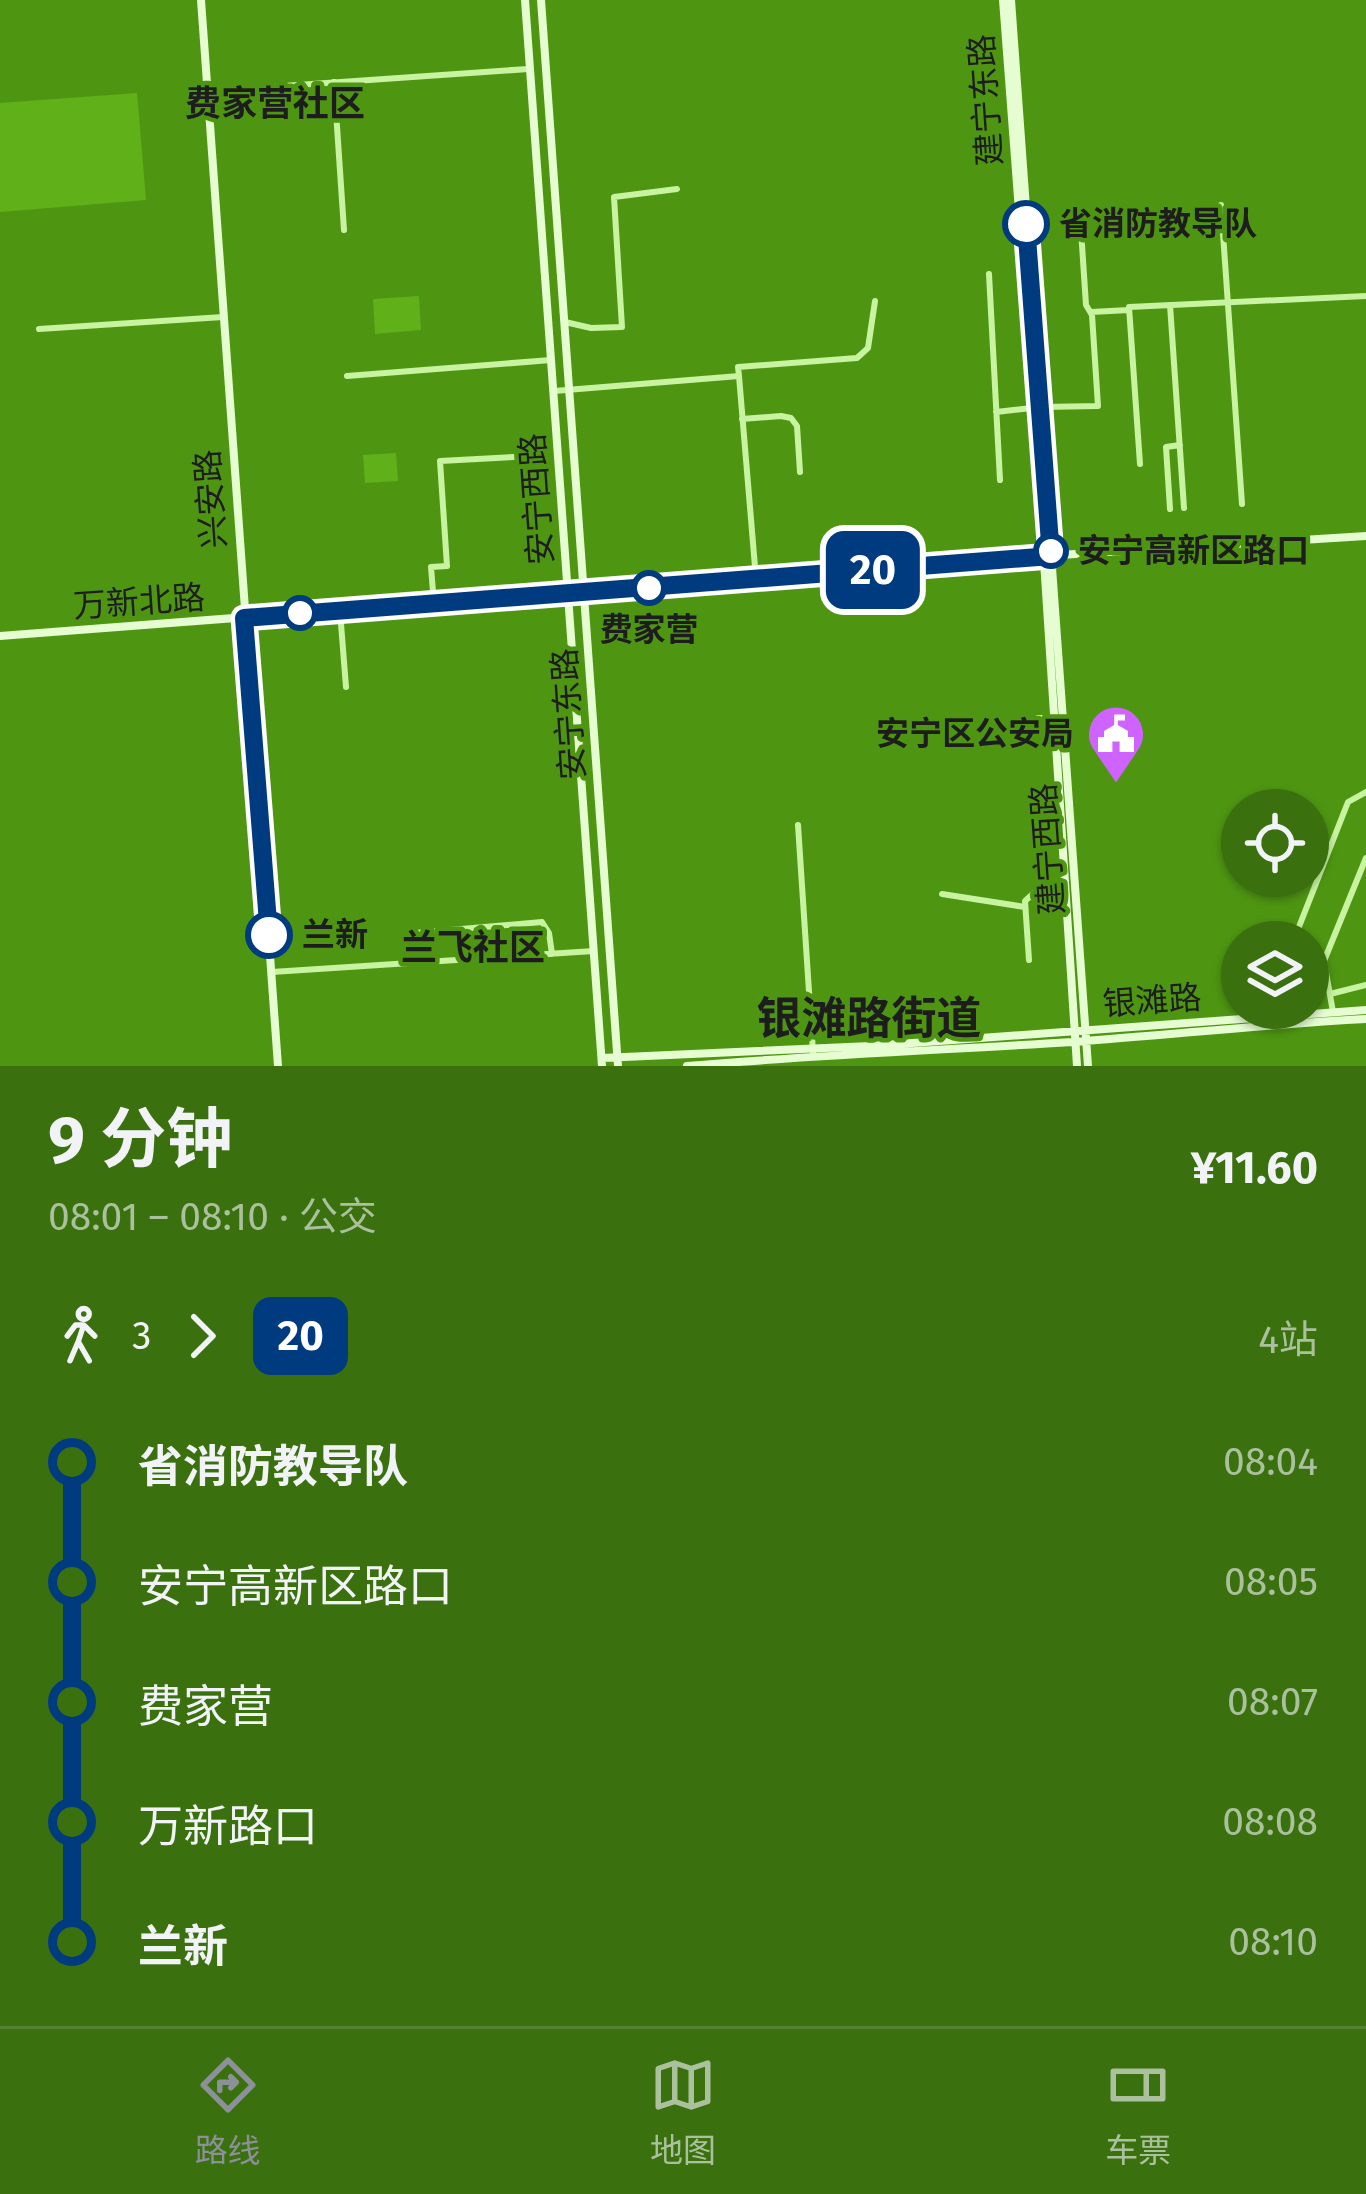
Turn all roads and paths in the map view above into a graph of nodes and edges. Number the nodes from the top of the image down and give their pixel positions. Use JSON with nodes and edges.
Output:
{"nodes":[{"id":1,"x":201,"y":0,"type":"edge"},
{"id":2,"x":524,"y":0,"type":"edge"},
{"id":3,"x":542,"y":0,"type":"edge"},
{"id":4,"x":1007,"y":0,"type":"edge"},
{"id":5,"x":528,"y":69,"type":"junction"},
{"id":6,"x":334,"y":82,"type":"junction"},
{"id":7,"x":207,"y":91,"type":"junction"},
{"id":8,"x":677,"y":189,"type":"dead end"},
{"id":9,"x":1222,"y":205,"type":"dead end"},
{"id":10,"x":1080,"y":215,"type":"dead end"},
{"id":11,"x":344,"y":230,"type":"dead end"},
{"id":12,"x":989,"y":274,"type":"dead end"},
{"id":13,"x":1366,"y":296,"type":"edge"},
{"id":14,"x":875,"y":301,"type":"dead end"},
{"id":15,"x":1228,"y":303,"type":"junction"},
{"id":16,"x":1170,"y":305,"type":"junction"},
{"id":17,"x":1129,"y":310,"type":"junction"},
{"id":18,"x":1090,"y":312,"type":"junction"},
{"id":19,"x":223,"y":316,"type":"junction"},
{"id":20,"x":565,"y":322,"type":"junction"},
{"id":21,"x":38,"y":329,"type":"dead end"},
{"id":22,"x":551,"y":360,"type":"junction"},
{"id":23,"x":347,"y":376,"type":"dead end"},
{"id":24,"x":739,"y":376,"type":"junction"},
{"id":25,"x":569,"y":390,"type":"junction"},
{"id":26,"x":554,"y":392,"type":"junction"},
{"id":27,"x":1037,"y":407,"type":"junction"},
{"id":28,"x":996,"y":412,"type":"junction"},
{"id":29,"x":742,"y":418,"type":"junction"},
{"id":30,"x":1180,"y":446,"type":"junction"},
{"id":31,"x":514,"y":457,"type":"dead end"},
{"id":32,"x":1140,"y":464,"type":"dead end"},
{"id":33,"x":800,"y":472,"type":"dead end"},
{"id":34,"x":1000,"y":480,"type":"dead end"},
{"id":35,"x":1243,"y":504,"type":"dead end"},
{"id":36,"x":1170,"y":508,"type":"dead end"},
{"id":37,"x":1184,"y":508,"type":"dead end"},
{"id":38,"x":1366,"y":536,"type":"edge"},
{"id":39,"x":1047,"y":556,"type":"junction"},
{"id":40,"x":756,"y":579,"type":"junction"},
{"id":41,"x":584,"y":593,"type":"junction"},
{"id":42,"x":568,"y":594,"type":"junction"},
{"id":43,"x":434,"y":604,"type":"junction"},
{"id":44,"x":340,"y":610,"type":"junction"},
{"id":45,"x":244,"y":618,"type":"junction"},
{"id":46,"x":0,"y":636,"type":"edge"},
{"id":47,"x":346,"y":687,"type":"dead end"},
{"id":48,"x":1038,"y":718,"type":"dead end"},
{"id":49,"x":1054,"y":718,"type":"junction"},
{"id":50,"x":1366,"y":792,"type":"edge"},
{"id":51,"x":798,"y":825,"type":"dead end"},
{"id":52,"x":1366,"y":858,"type":"edge"},
{"id":53,"x":1066,"y":893,"type":"junction"},
{"id":54,"x":941,"y":894,"type":"dead end"},
{"id":55,"x":1025,"y":908,"type":"junction"},
{"id":56,"x":1301,"y":921,"type":"edge"},
{"id":57,"x":416,"y":933,"type":"dead end"},
{"id":58,"x":594,"y":951,"type":"junction"},
{"id":59,"x":552,"y":954,"type":"junction"},
{"id":60,"x":1029,"y":960,"type":"dead end"},
{"id":61,"x":272,"y":972,"type":"junction"},
{"id":62,"x":1366,"y":986,"type":"edge"},
{"id":63,"x":1330,"y":994,"type":"junction"},
{"id":64,"x":1329,"y":1012,"type":"edge"},
{"id":65,"x":1333,"y":1012,"type":"junction"},
{"id":66,"x":1366,"y":1014,"type":"edge"},
{"id":67,"x":1221,"y":1022,"type":"edge"},
{"id":68,"x":600,"y":1029,"type":"junction"},
{"id":69,"x":615,"y":1029,"type":"junction"},
{"id":70,"x":1081,"y":1036,"type":"junction"},
{"id":71,"x":813,"y":1052,"type":"junction"},
{"id":72,"x":602,"y":1062,"type":"edge"},
{"id":73,"x":617,"y":1062,"type":"edge"},
{"id":74,"x":278,"y":1066,"type":"edge"},
{"id":75,"x":687,"y":1066,"type":"edge"},
{"id":76,"x":1077,"y":1066,"type":"edge"},
{"id":77,"x":1088,"y":1066,"type":"edge"}],
"edges":[{"from":1,"to":7,"type":"main road","name":"兴安路"},
{"from":2,"to":5,"type":"main road","name":"安宁西路"},
{"from":3,"to":20,"type":"main road","name":"安宁东路"},
{"from":4,"to":27,"type":"main road","name":"建宁东路"},
{"from":5,"to":6,"type":"street"},
{"from":5,"to":22,"type":"main road","name":"安宁西路"},
{"from":6,"to":7,"type":"street"},
{"from":6,"to":11,"type":"street"},
{"from":7,"to":19,"type":"main road","name":"兴安路"},
{"from":8,"to":20,"type":"street"},
{"from":9,"to":15,"type":"street"},
{"from":10,"to":18,"type":"street"},
{"from":12,"to":28,"type":"street"},
{"from":13,"to":15,"type":"street"},
{"from":14,"to":24,"type":"street"},
{"from":15,"to":16,"type":"street"},
{"from":15,"to":35,"type":"street"},
{"from":16,"to":17,"type":"street"},
{"from":16,"to":30,"type":"street"},
{"from":17,"to":18,"type":"street"},
{"from":17,"to":32,"type":"street"},
{"from":18,"to":27,"type":"street"},
{"from":19,"to":21,"type":"street"},
{"from":19,"to":45,"type":"main road","name":"兴安路"},
{"from":20,"to":25,"type":"main road","name":"安宁东路"},
{"from":22,"to":23,"type":"street"},
{"from":22,"to":26,"type":"main road","name":"安宁西路"},
{"from":24,"to":25,"type":"street"},
{"from":24,"to":29,"type":"street"},
{"from":25,"to":26,"type":"street"},
{"from":25,"to":41,"type":"main road","name":"安宁东路"},
{"from":26,"to":42,"type":"main road","name":"安宁西路"},
{"from":27,"to":28,"type":"street"},
{"from":27,"to":39,"type":"main road","name":"建宁东路"},
{"from":28,"to":34,"type":"street"},
{"from":29,"to":33,"type":"street"},
{"from":29,"to":40,"type":"street"},
{"from":30,"to":36,"type":"street"},
{"from":30,"to":37,"type":"street"},
{"from":31,"to":43,"type":"street"},
{"from":38,"to":39,"type":"main road","name":"万新北路"},
{"from":39,"to":40,"type":"main road","name":"万新北路"},
{"from":39,"to":49,"type":"main road","name":"建宁西路"},
{"from":39,"to":70,"type":"main road","name":"建宁西路"},
{"from":40,"to":41,"type":"main road","name":"万新北路"},
{"from":41,"to":42,"type":"main road","name":"万新北路"},
{"from":41,"to":69,"type":"main road","name":"安宁东路"},
{"from":42,"to":43,"type":"main road","name":"万新北路"},
{"from":42,"to":58,"type":"main road","name":"安宁西路"},
{"from":43,"to":44,"type":"main road","name":"万新北路"},
{"from":44,"to":45,"type":"main road","name":"万新北路"},
{"from":44,"to":47,"type":"street"},
{"from":45,"to":46,"type":"main road","name":"万新北路"},
{"from":45,"to":61,"type":"main road","name":"兴安路"},
{"from":48,"to":49,"type":"street"},
{"from":49,"to":53,"type":"main road","name":"建宁西路"},
{"from":50,"to":56,"type":"street"},
{"from":51,"to":71,"type":"street"},
{"from":52,"to":63,"type":"street"},
{"from":53,"to":55,"type":"street"},
{"from":53,"to":70,"type":"main road","name":"建宁西路"},
{"from":54,"to":55,"type":"street"},
{"from":55,"to":60,"type":"street"},
{"from":57,"to":59,"type":"street"},
{"from":58,"to":59,"type":"street"},
{"from":58,"to":68,"type":"main road","name":"安宁西路"},
{"from":59,"to":61,"type":"street"},
{"from":61,"to":74,"type":"main road","name":"兴安路"},
{"from":62,"to":63,"type":"street"},
{"from":63,"to":65,"type":"street"},
{"from":64,"to":65,"type":"main road","name":"银滩路"},
{"from":65,"to":66,"type":"main road","name":"银滩路"},
{"from":66,"to":70,"type":"main road","name":"银滩路"},
{"from":67,"to":70,"type":"main road","name":"银滩路"},
{"from":68,"to":69,"type":"main road"},
{"from":68,"to":72,"type":"main road","name":"安宁西路"},
{"from":69,"to":73,"type":"main road","name":"安宁东路"},
{"from":70,"to":71,"type":"main road"},
{"from":70,"to":76,"type":"main road","name":"建宁西路"},
{"from":70,"to":77,"type":"main road","name":"建宁西路"},
{"from":71,"to":73,"type":"main road"},
{"from":71,"to":75,"type":"main road"},
{"from":72,"to":73,"type":"main road"}]}
